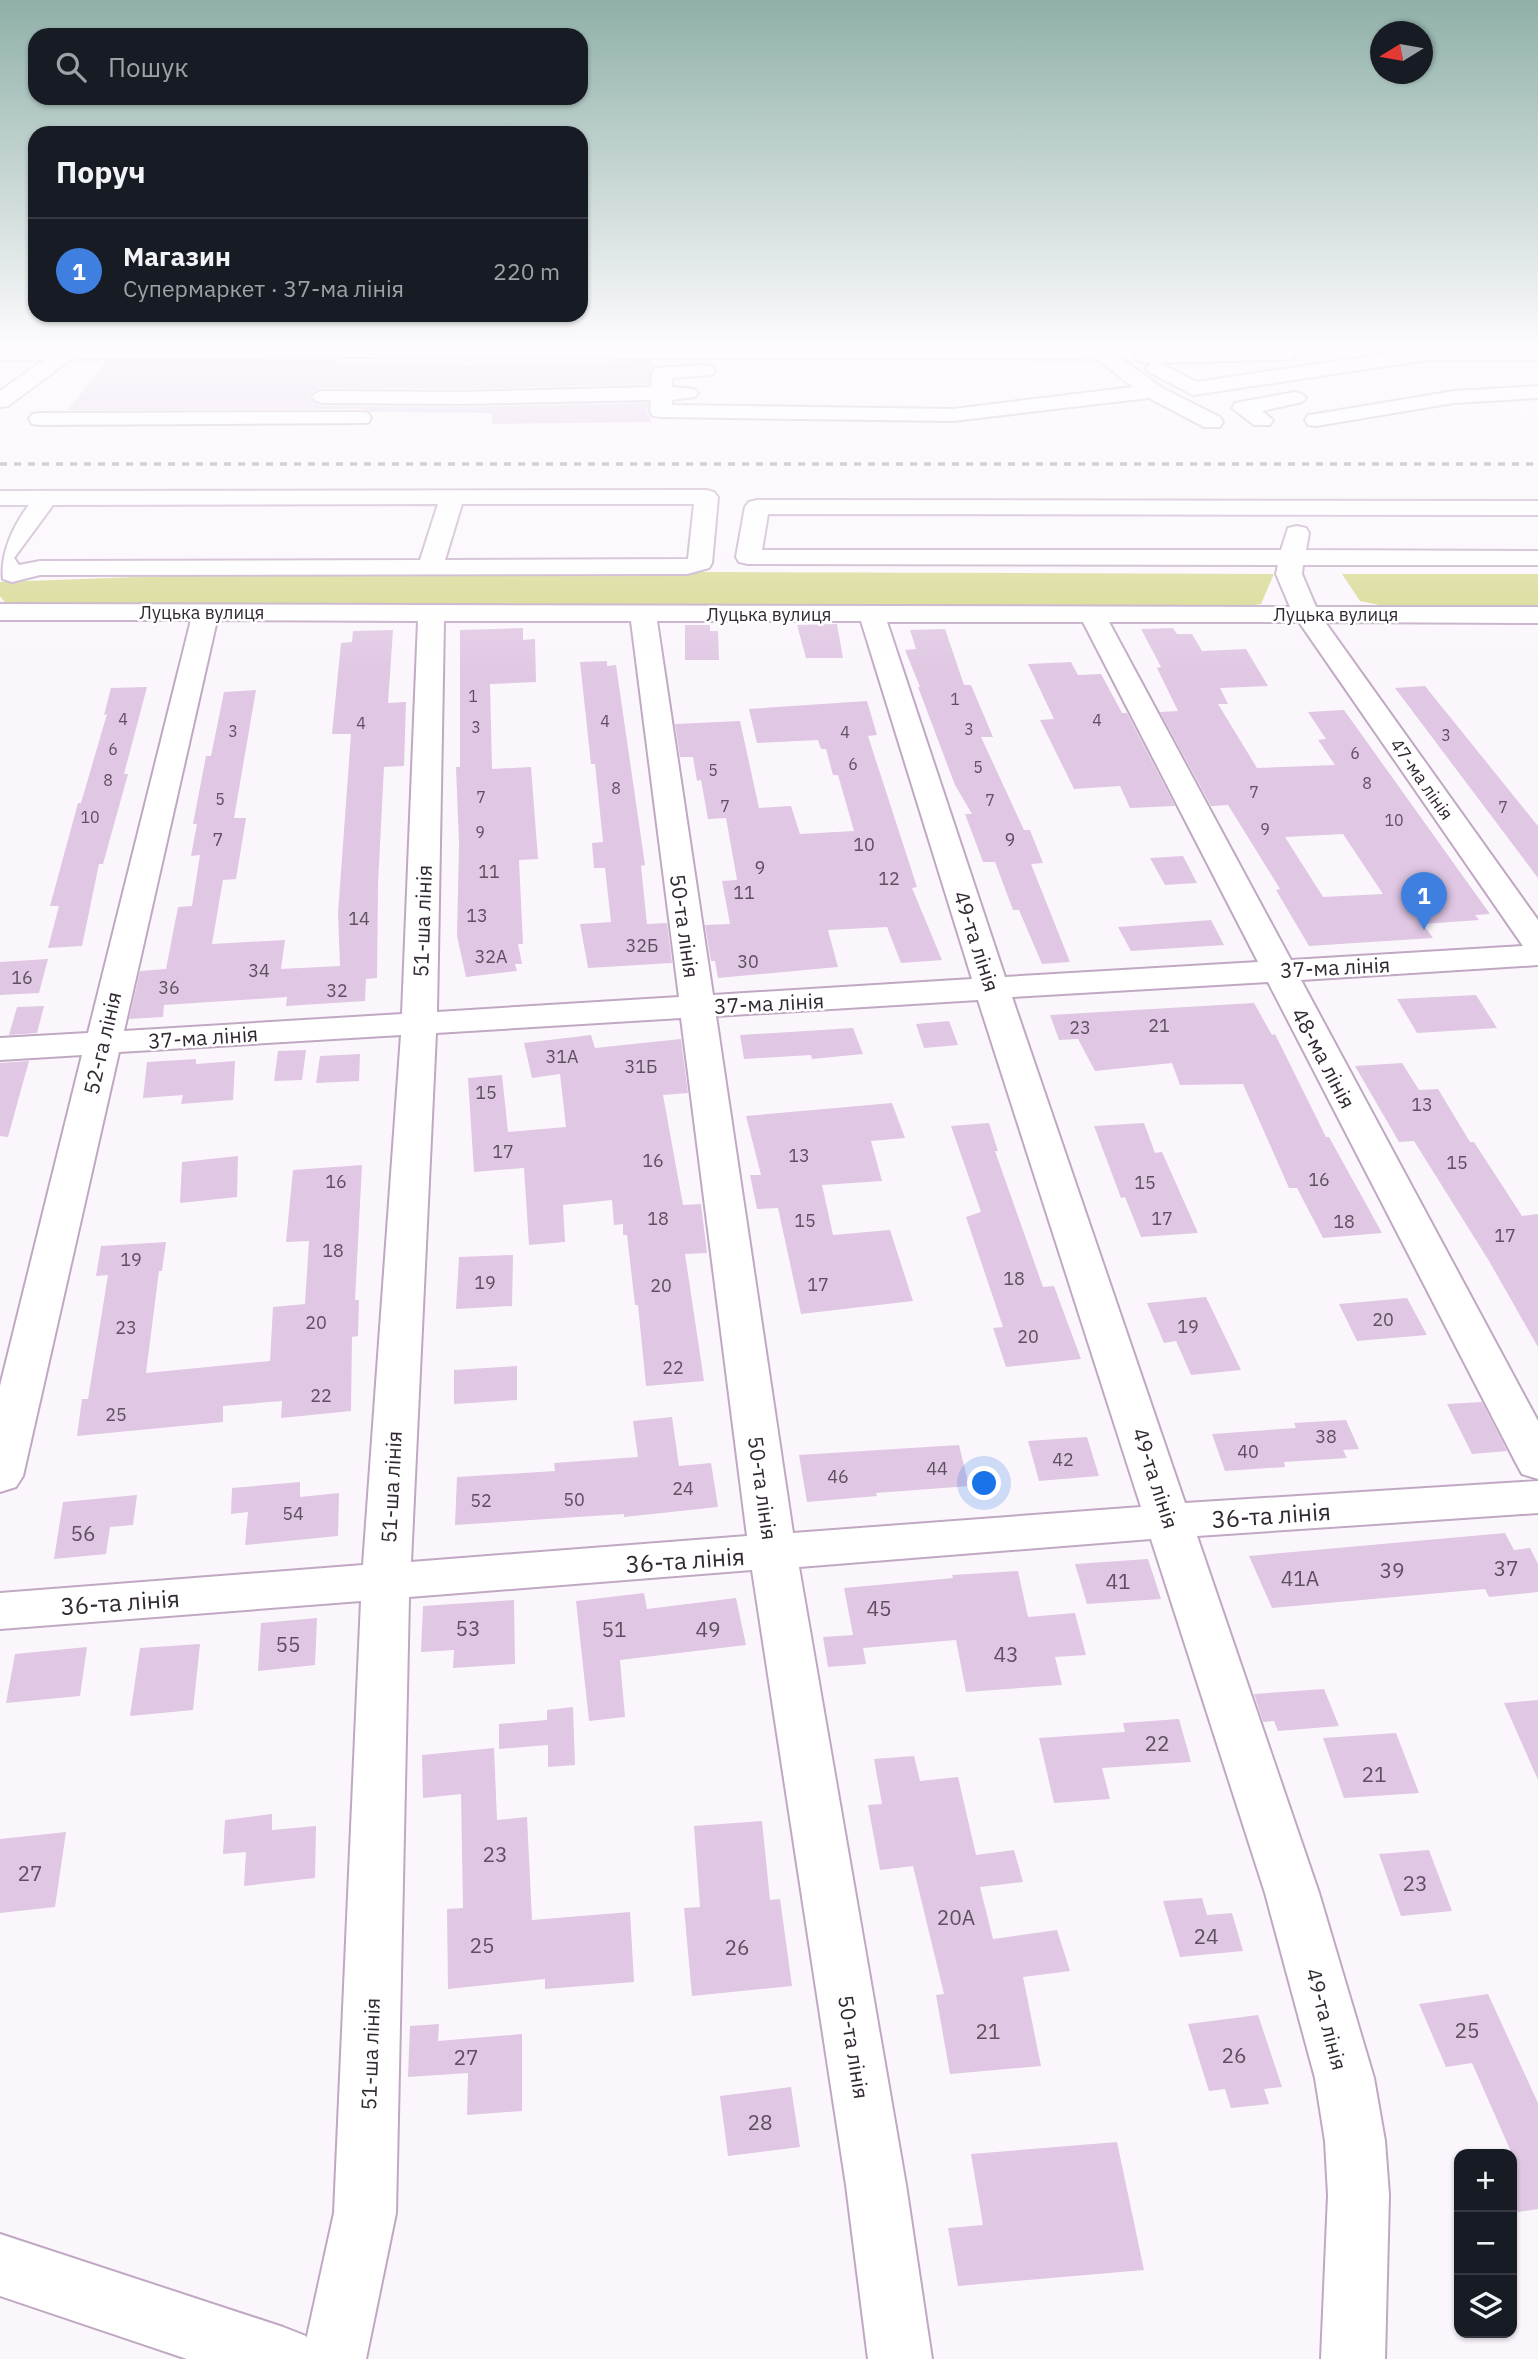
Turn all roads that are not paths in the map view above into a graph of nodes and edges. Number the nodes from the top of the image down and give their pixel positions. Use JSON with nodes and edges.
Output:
{"nodes":[{"id":1,"x":946,"y":488,"type":"dead end"},
{"id":2,"x":1538,"y":488,"type":"edge"},
{"id":3,"x":0,"y":498,"type":"edge"},
{"id":4,"x":46,"y":498,"type":"junction"},
{"id":5,"x":1304,"y":498,"type":"junction"},
{"id":6,"x":1538,"y":508,"type":"edge"},
{"id":7,"x":449,"y":509,"type":"junction"},
{"id":8,"x":0,"y":520,"type":"edge"},
{"id":9,"x":30,"y":520,"type":"junction"},
{"id":10,"x":702,"y":531,"type":"junction"},
{"id":11,"x":752,"y":533,"type":"junction"},
{"id":12,"x":780,"y":533,"type":"dead end"},
{"id":13,"x":1269,"y":533,"type":"dead end"},
{"id":14,"x":1297,"y":533,"type":"junction"},
{"id":15,"x":1324,"y":533,"type":"dead end"},
{"id":16,"x":41,"y":543,"type":"dead end"},
{"id":17,"x":410,"y":543,"type":"dead end"},
{"id":18,"x":438,"y":543,"type":"junction"},
{"id":19,"x":465,"y":543,"type":"dead end"},
{"id":20,"x":674,"y":543,"type":"dead end"},
{"id":21,"x":1292,"y":558,"type":"junction"},
{"id":22,"x":1538,"y":558,"type":"edge"},
{"id":23,"x":5,"y":559,"type":"edge"},
{"id":24,"x":430,"y":567,"type":"junction"},
{"id":25,"x":206,"y":611,"type":"junction"},
{"id":26,"x":0,"y":612,"type":"edge"},
{"id":27,"x":431,"y":613,"type":"junction"},
{"id":28,"x":871,"y":613,"type":"junction"},
{"id":29,"x":643,"y":614,"type":"junction"},
{"id":30,"x":1092,"y":614,"type":"junction"},
{"id":31,"x":1306,"y":614,"type":"junction"},
{"id":32,"x":1535,"y":618,"type":"edge"},
{"id":33,"x":1538,"y":943,"type":"edge"},
{"id":34,"x":1538,"y":955,"type":"edge"},
{"id":35,"x":1278,"y":970,"type":"junction"},
{"id":36,"x":992,"y":990,"type":"junction"},
{"id":37,"x":696,"y":1007,"type":"junction"},
{"id":38,"x":419,"y":1021,"type":"junction"},
{"id":39,"x":102,"y":1044,"type":"junction"},
{"id":40,"x":0,"y":1049,"type":"edge"},
{"id":41,"x":1538,"y":1463,"type":"edge"},
{"id":42,"x":0,"y":1476,"type":"edge"},
{"id":43,"x":1538,"y":1497,"type":"edge"},
{"id":44,"x":1171,"y":1521,"type":"junction"},
{"id":45,"x":773,"y":1553,"type":"junction"},
{"id":46,"x":386,"y":1583,"type":"junction"},
{"id":47,"x":0,"y":1611,"type":"edge"},
{"id":48,"x":0,"y":2266,"type":"edge"},
{"id":49,"x":282,"y":2359,"type":"edge"},
{"id":50,"x":334,"y":2359,"type":"edge"},
{"id":51,"x":900,"y":2359,"type":"edge"},
{"id":52,"x":1353,"y":2359,"type":"edge"}],
"edges":[{"from":1,"to":5,"type":"main road"},
{"from":2,"to":5,"type":"main road"},
{"from":3,"to":4,"type":"main road"},
{"from":4,"to":7,"type":"main road"},
{"from":4,"to":9,"type":"main road"},
{"from":5,"to":6,"type":"main road"},
{"from":5,"to":11,"type":"main road"},
{"from":5,"to":14,"type":"main road","name":"47-ма лінія"},
{"from":7,"to":9,"type":"main road"},
{"from":7,"to":10,"type":"main road"},
{"from":7,"to":18,"type":"main road"},
{"from":8,"to":9,"type":"main road"},
{"from":9,"to":23,"type":"main road"},
{"from":10,"to":20,"type":"main road"},
{"from":10,"to":24,"type":"main road"},
{"from":11,"to":12,"type":"main road"},
{"from":11,"to":21,"type":"main road"},
{"from":13,"to":14,"type":"main road"},
{"from":14,"to":15,"type":"main road"},
{"from":14,"to":21,"type":"main road","name":"47-ма лінія"},
{"from":16,"to":23,"type":"main road"},
{"from":17,"to":18,"type":"main road"},
{"from":18,"to":19,"type":"main road"},
{"from":18,"to":24,"type":"main road"},
{"from":21,"to":22,"type":"main road"},
{"from":21,"to":31,"type":"main road","name":"47-ма лінія"},
{"from":23,"to":24,"type":"main road"},
{"from":25,"to":26,"type":"main road","name":"Луцька вулиця"},
{"from":25,"to":27,"type":"main road","name":"Луцька вулиця"},
{"from":25,"to":39,"type":"main road","name":"52-га лінія"},
{"from":27,"to":29,"type":"main road","name":"Луцька вулиця"},
{"from":27,"to":38,"type":"main road","name":"51-ша лінія"},
{"from":28,"to":29,"type":"main road","name":"Луцька вулиця"},
{"from":28,"to":30,"type":"main road","name":"Луцька вулиця"},
{"from":28,"to":36,"type":"main road","name":"49-та лінія"},
{"from":29,"to":37,"type":"main road","name":"50-та лінія"},
{"from":30,"to":31,"type":"main road","name":"Луцька вулиця"},
{"from":30,"to":35,"type":"main road","name":"48-ма лінія"},
{"from":31,"to":32,"type":"main road","name":"Луцька вулиця"},
{"from":31,"to":33,"type":"main road","name":"47-ма лінія"},
{"from":34,"to":35,"type":"main road","name":"37-ма лінія"},
{"from":35,"to":36,"type":"main road","name":"37-ма лінія"},
{"from":35,"to":41,"type":"main road","name":"48-ма лінія"},
{"from":36,"to":37,"type":"main road","name":"37-ма лінія"},
{"from":36,"to":44,"type":"main road","name":"49-та лінія"},
{"from":37,"to":38,"type":"main road","name":"37-ма лінія"},
{"from":37,"to":45,"type":"main road","name":"50-та лінія"},
{"from":38,"to":39,"type":"main road","name":"37-ма лінія"},
{"from":38,"to":46,"type":"main road","name":"51-ша лінія"},
{"from":39,"to":40,"type":"main road","name":"37-ма лінія"},
{"from":39,"to":42,"type":"main road","name":"52-га лінія"},
{"from":43,"to":44,"type":"main road","name":"36-та лінія"},
{"from":44,"to":45,"type":"main road","name":"36-та лінія"},
{"from":44,"to":52,"type":"main road","name":"49-та лінія"},
{"from":45,"to":46,"type":"main road","name":"36-та лінія"},
{"from":45,"to":51,"type":"main road","name":"50-та лінія"},
{"from":46,"to":47,"type":"main road","name":"36-та лінія"},
{"from":46,"to":50,"type":"main road","name":"51-ша лінія"},
{"from":48,"to":49,"type":"main road"}]}
